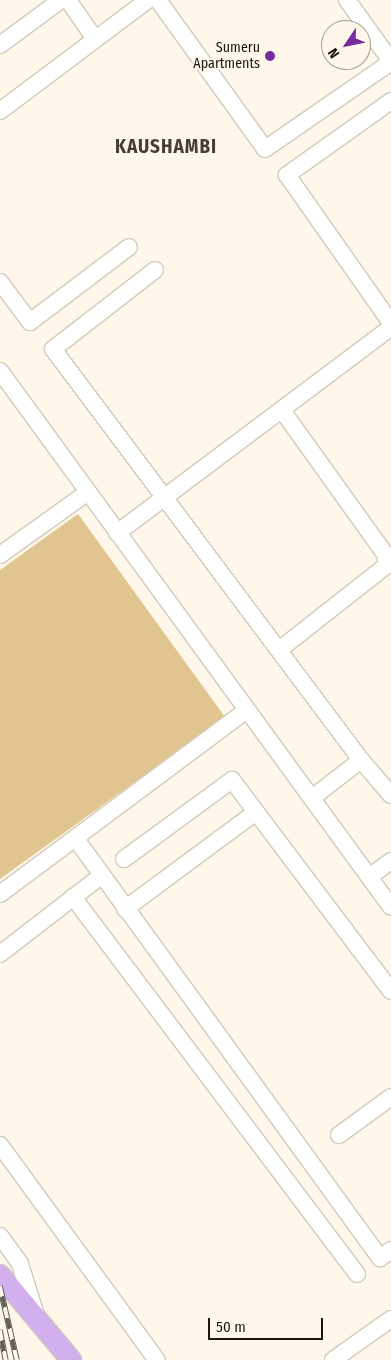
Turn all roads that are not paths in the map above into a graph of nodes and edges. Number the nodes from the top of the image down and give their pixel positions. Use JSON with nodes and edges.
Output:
{"nodes":[{"id":1,"x":61,"y":0,"type":"edge"},
{"id":2,"x":68,"y":0,"type":"edge"},
{"id":3,"x":148,"y":0,"type":"edge"},
{"id":4,"x":158,"y":0,"type":"edge"},
{"id":5,"x":347,"y":0,"type":"edge"},
{"id":6,"x":95,"y":39,"type":"junction"},
{"id":7,"x":0,"y":45,"type":"edge"},
{"id":8,"x":391,"y":62,"type":"edge"},
{"id":9,"x":391,"y":100,"type":"edge"},
{"id":10,"x":0,"y":111,"type":"edge"},
{"id":11,"x":129,"y":247,"type":"dead end"},
{"id":12,"x":156,"y":270,"type":"dead end"},
{"id":13,"x":0,"y":282,"type":"edge"},
{"id":14,"x":391,"y":323,"type":"edge"},
{"id":15,"x":391,"y":327,"type":"edge"},
{"id":16,"x":0,"y":371,"type":"edge"},
{"id":17,"x":282,"y":410,"type":"junction"},
{"id":18,"x":88,"y":492,"type":"junction"},
{"id":19,"x":166,"y":496,"type":"junction"},
{"id":20,"x":117,"y":533,"type":"junction"},
{"id":21,"x":0,"y":556,"type":"edge"},
{"id":22,"x":279,"y":650,"type":"junction"},
{"id":23,"x":247,"y":710,"type":"junction"},
{"id":24,"x":361,"y":760,"type":"junction"},
{"id":25,"x":391,"y":795,"type":"edge"},
{"id":26,"x":312,"y":798,"type":"junction"},
{"id":27,"x":256,"y":812,"type":"junction"},
{"id":28,"x":76,"y":838,"type":"junction"},
{"id":29,"x":124,"y":858,"type":"dead end"},
{"id":30,"x":391,"y":861,"type":"edge"},
{"id":31,"x":101,"y":876,"type":"junction"},
{"id":32,"x":369,"y":877,"type":"junction"},
{"id":33,"x":0,"y":894,"type":"edge"},
{"id":34,"x":73,"y":897,"type":"junction"},
{"id":35,"x":391,"y":907,"type":"edge"},
{"id":36,"x":124,"y":909,"type":"junction"},
{"id":37,"x":0,"y":954,"type":"edge"},
{"id":38,"x":391,"y":991,"type":"edge"},
{"id":39,"x":391,"y":1097,"type":"edge"},
{"id":40,"x":339,"y":1135,"type":"dead end"},
{"id":41,"x":0,"y":1145,"type":"edge"},
{"id":42,"x":358,"y":1228,"type":"junction"},
{"id":43,"x":0,"y":1236,"type":"edge"},
{"id":44,"x":335,"y":1246,"type":"junction"},
{"id":45,"x":391,"y":1250,"type":"edge"},
{"id":46,"x":357,"y":1274,"type":"dead end"},
{"id":47,"x":0,"y":1275,"type":"edge"},
{"id":48,"x":391,"y":1319,"type":"edge"},
{"id":49,"x":38,"y":1322,"type":"junction"},
{"id":50,"x":71,"y":1360,"type":"edge"},
{"id":51,"x":157,"y":1360,"type":"edge"},
{"id":52,"x":333,"y":1360,"type":"edge"}],
"edges":[{"from":1,"to":7,"type":"street"},
{"from":2,"to":6,"type":"street"},
{"from":3,"to":6,"type":"street"},
{"from":4,"to":8,"type":"street"},
{"from":5,"to":8,"type":"street"},
{"from":6,"to":10,"type":"street"},
{"from":9,"to":14,"type":"street"},
{"from":11,"to":13,"type":"street"},
{"from":12,"to":19,"type":"street"},
{"from":15,"to":17,"type":"street"},
{"from":16,"to":18,"type":"street"},
{"from":17,"to":19,"type":"street"},
{"from":17,"to":22,"type":"street"},
{"from":18,"to":20,"type":"street"},
{"from":18,"to":21,"type":"street"},
{"from":19,"to":20,"type":"street"},
{"from":19,"to":22,"type":"street"},
{"from":20,"to":23,"type":"street"},
{"from":22,"to":24,"type":"street"},
{"from":23,"to":26,"type":"street"},
{"from":23,"to":28,"type":"street"},
{"from":24,"to":25,"type":"street"},
{"from":24,"to":26,"type":"street"},
{"from":26,"to":32,"type":"street"},
{"from":27,"to":29,"type":"street"},
{"from":27,"to":36,"type":"street"},
{"from":27,"to":38,"type":"street"},
{"from":28,"to":31,"type":"street"},
{"from":28,"to":33,"type":"street"},
{"from":30,"to":32,"type":"street"},
{"from":31,"to":34,"type":"street"},
{"from":31,"to":36,"type":"street"},
{"from":32,"to":35,"type":"street"},
{"from":34,"to":37,"type":"street"},
{"from":34,"to":44,"type":"street"},
{"from":36,"to":42,"type":"street"},
{"from":39,"to":40,"type":"street"},
{"from":41,"to":51,"type":"street"},
{"from":42,"to":44,"type":"street"},
{"from":42,"to":45,"type":"street"},
{"from":43,"to":49,"type":"street"},
{"from":44,"to":46,"type":"street"},
{"from":47,"to":49,"type":"main road"},
{"from":48,"to":52,"type":"street"},
{"from":49,"to":50,"type":"main road"}]}
